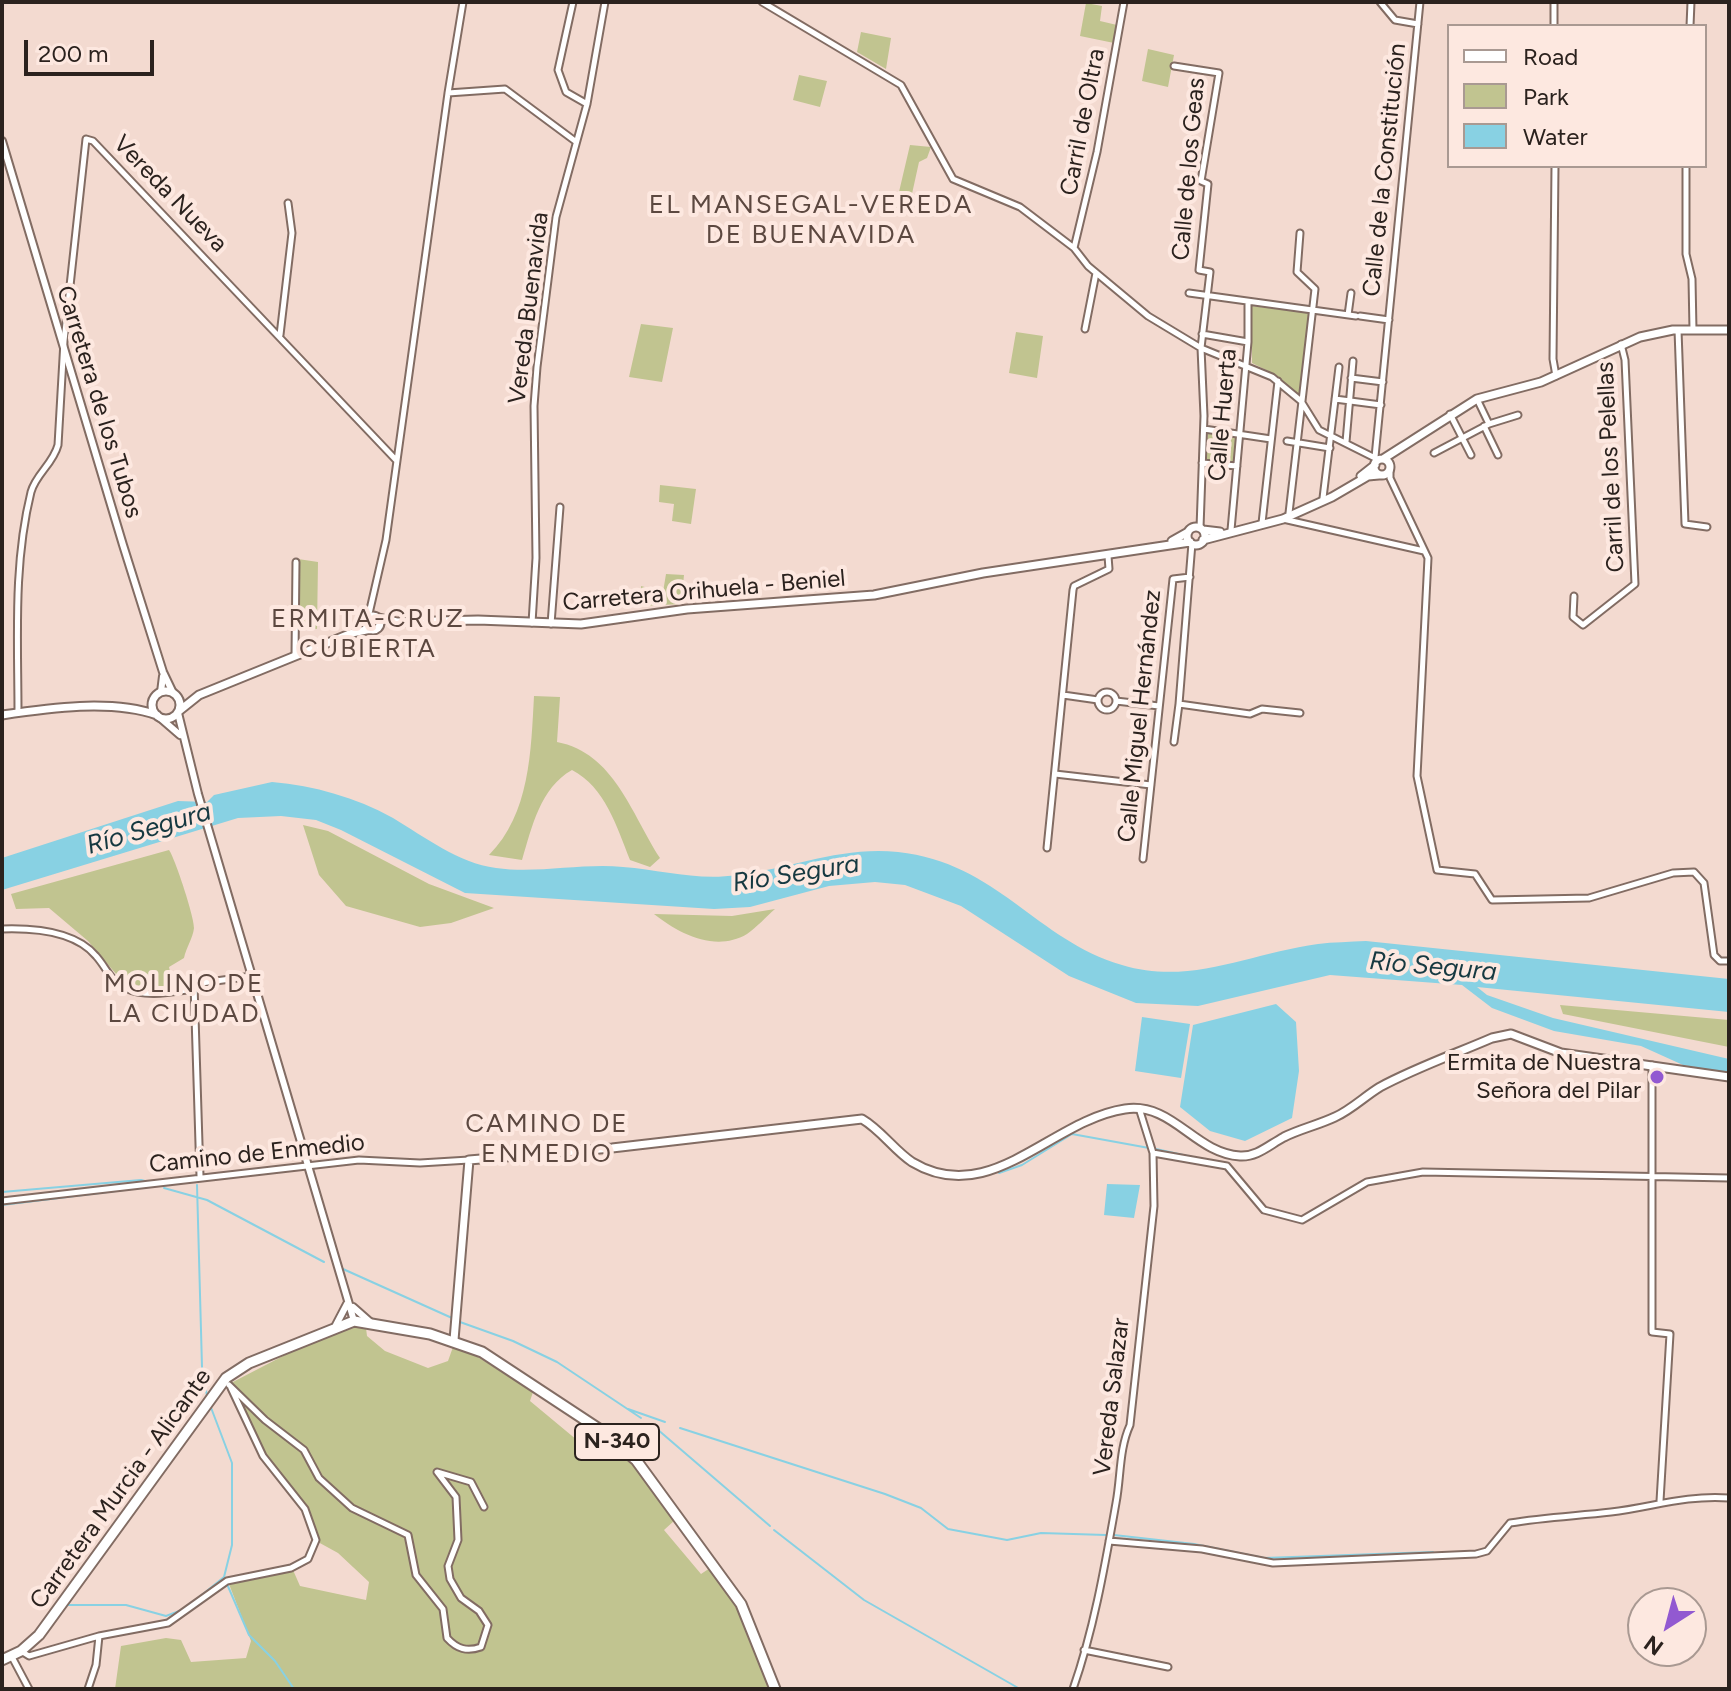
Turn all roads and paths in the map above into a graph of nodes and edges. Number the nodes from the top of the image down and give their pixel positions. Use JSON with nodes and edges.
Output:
{"nodes":[{"id":1,"x":463,"y":2,"type":"edge"},
{"id":2,"x":573,"y":2,"type":"edge"},
{"id":3,"x":605,"y":2,"type":"edge"},
{"id":4,"x":762,"y":2,"type":"edge"},
{"id":5,"x":1124,"y":2,"type":"edge"},
{"id":6,"x":1380,"y":2,"type":"edge"},
{"id":7,"x":1420,"y":2,"type":"edge"},
{"id":8,"x":1554,"y":2,"type":"edge"},
{"id":9,"x":1691,"y":2,"type":"edge"},
{"id":10,"x":1418,"y":24,"type":"junction"},
{"id":11,"x":1554,"y":24,"type":"edge"},
{"id":12,"x":1690,"y":24,"type":"edge"},
{"id":13,"x":1174,"y":66,"type":"dead end"},
{"id":14,"x":448,"y":93,"type":"junction"},
{"id":15,"x":587,"y":104,"type":"junction"},
{"id":16,"x":2,"y":141,"type":"edge"},
{"id":17,"x":575,"y":141,"type":"junction"},
{"id":18,"x":1555,"y":168,"type":"edge"},
{"id":19,"x":1686,"y":168,"type":"edge"},
{"id":20,"x":288,"y":203,"type":"dead end"},
{"id":21,"x":1300,"y":233,"type":"dead end"},
{"id":22,"x":1074,"y":248,"type":"junction"},
{"id":23,"x":1096,"y":273,"type":"junction"},
{"id":24,"x":1189,"y":293,"type":"dead end"},
{"id":25,"x":1351,"y":293,"type":"dead end"},
{"id":26,"x":1208,"y":297,"type":"junction"},
{"id":27,"x":1248,"y":302,"type":"junction"},
{"id":28,"x":1314,"y":310,"type":"junction"},
{"id":29,"x":1348,"y":315,"type":"junction"},
{"id":30,"x":1389,"y":320,"type":"junction"},
{"id":31,"x":1085,"y":329,"type":"dead end"},
{"id":32,"x":1678,"y":330,"type":"junction"},
{"id":33,"x":1693,"y":330,"type":"junction"},
{"id":34,"x":1729,"y":330,"type":"edge"},
{"id":35,"x":1202,"y":334,"type":"junction"},
{"id":36,"x":280,"y":335,"type":"junction"},
{"id":37,"x":64,"y":341,"type":"junction"},
{"id":38,"x":1248,"y":342,"type":"junction"},
{"id":39,"x":1621,"y":344,"type":"junction"},
{"id":40,"x":1201,"y":348,"type":"junction"},
{"id":41,"x":1353,"y":361,"type":"dead end"},
{"id":42,"x":1246,"y":365,"type":"junction"},
{"id":43,"x":1339,"y":367,"type":"dead end"},
{"id":44,"x":1556,"y":376,"type":"junction"},
{"id":45,"x":1351,"y":378,"type":"junction"},
{"id":46,"x":1278,"y":381,"type":"junction"},
{"id":47,"x":1383,"y":382,"type":"junction"},
{"id":48,"x":1335,"y":399,"type":"junction"},
{"id":49,"x":1477,"y":399,"type":"junction"},
{"id":50,"x":1349,"y":400,"type":"junction"},
{"id":51,"x":1301,"y":401,"type":"junction"},
{"id":52,"x":1381,"y":405,"type":"junction"},
{"id":53,"x":1450,"y":413,"type":"junction"},
{"id":54,"x":1518,"y":415,"type":"dead end"},
{"id":55,"x":1487,"y":425,"type":"junction"},
{"id":56,"x":1204,"y":429,"type":"junction"},
{"id":57,"x":1239,"y":435,"type":"junction"},
{"id":58,"x":1332,"y":435,"type":"junction"},
{"id":59,"x":1462,"y":438,"type":"junction"},
{"id":60,"x":1271,"y":439,"type":"junction"},
{"id":61,"x":1287,"y":441,"type":"dead end"},
{"id":62,"x":1296,"y":442,"type":"junction"},
{"id":63,"x":1346,"y":442,"type":"junction"},
{"id":64,"x":1330,"y":448,"type":"junction"},
{"id":65,"x":1400,"y":449,"type":"junction"},
{"id":66,"x":1434,"y":453,"type":"dead end"},
{"id":67,"x":1471,"y":455,"type":"dead end"},
{"id":68,"x":1498,"y":455,"type":"dead end"},
{"id":69,"x":396,"y":460,"type":"junction"},
{"id":70,"x":1376,"y":460,"type":"junction"},
{"id":71,"x":1202,"y":463,"type":"junction"},
{"id":72,"x":1237,"y":466,"type":"junction"},
{"id":73,"x":1386,"y":473,"type":"junction"},
{"id":74,"x":1323,"y":498,"type":"junction"},
{"id":75,"x":560,"y":507,"type":"dead end"},
{"id":76,"x":1289,"y":515,"type":"junction"},
{"id":77,"x":1262,"y":523,"type":"junction"},
{"id":78,"x":1297,"y":523,"type":"junction"},
{"id":79,"x":1707,"y":527,"type":"dead end"},
{"id":80,"x":1196,"y":530,"type":"junction"},
{"id":81,"x":1231,"y":530,"type":"junction"},
{"id":82,"x":1203,"y":540,"type":"junction"},
{"id":83,"x":1191,"y":543,"type":"junction"},
{"id":84,"x":1425,"y":552,"type":"junction"},
{"id":85,"x":1108,"y":556,"type":"junction"},
{"id":86,"x":296,"y":562,"type":"dead end"},
{"id":87,"x":1012,"y":569,"type":"junction"},
{"id":88,"x":1190,"y":577,"type":"junction"},
{"id":89,"x":1574,"y":596,"type":"dead end"},
{"id":90,"x":373,"y":622,"type":"junction"},
{"id":91,"x":531,"y":624,"type":"junction"},
{"id":92,"x":551,"y":625,"type":"junction"},
{"id":93,"x":295,"y":656,"type":"junction"},
{"id":94,"x":163,"y":672,"type":"junction"},
{"id":95,"x":161,"y":692,"type":"junction"},
{"id":96,"x":175,"y":694,"type":"junction"},
{"id":97,"x":199,"y":695,"type":"junction"},
{"id":98,"x":1063,"y":695,"type":"junction"},
{"id":99,"x":154,"y":698,"type":"junction"},
{"id":100,"x":1098,"y":700,"type":"junction"},
{"id":101,"x":1116,"y":701,"type":"junction"},
{"id":102,"x":1179,"y":704,"type":"junction"},
{"id":103,"x":1159,"y":706,"type":"junction"},
{"id":104,"x":129,"y":709,"type":"junction"},
{"id":105,"x":179,"y":712,"type":"junction"},
{"id":106,"x":18,"y":713,"type":"junction"},
{"id":107,"x":1300,"y":713,"type":"dead end"},
{"id":108,"x":2,"y":715,"type":"edge"},
{"id":109,"x":158,"y":716,"type":"junction"},
{"id":110,"x":182,"y":738,"type":"junction"},
{"id":111,"x":1174,"y":742,"type":"dead end"},
{"id":112,"x":1055,"y":774,"type":"junction"},
{"id":113,"x":1151,"y":785,"type":"junction"},
{"id":114,"x":1047,"y":848,"type":"dead end"},
{"id":115,"x":1143,"y":859,"type":"dead end"},
{"id":116,"x":2,"y":929,"type":"edge"},
{"id":117,"x":1727,"y":961,"type":"edge"},
{"id":118,"x":1724,"y":973,"type":"dead end"},
{"id":119,"x":252,"y":976,"type":"junction"},
{"id":120,"x":194,"y":989,"type":"junction"},
{"id":121,"x":1652,"y":1064,"type":"junction"},
{"id":122,"x":1729,"y":1077,"type":"edge"},
{"id":123,"x":1139,"y":1107,"type":"junction"},
{"id":124,"x":1153,"y":1153,"type":"junction"},
{"id":125,"x":469,"y":1160,"type":"junction"},
{"id":126,"x":308,"y":1164,"type":"junction"},
{"id":127,"x":200,"y":1176,"type":"junction"},
{"id":128,"x":1651,"y":1176,"type":"junction"},
{"id":129,"x":1729,"y":1178,"type":"edge"},
{"id":130,"x":2,"y":1201,"type":"edge"},
{"id":131,"x":348,"y":1301,"type":"junction"},
{"id":132,"x":354,"y":1321,"type":"junction"},
{"id":133,"x":370,"y":1322,"type":"junction"},
{"id":134,"x":335,"y":1326,"type":"junction"},
{"id":135,"x":454,"y":1340,"type":"junction"},
{"id":136,"x":228,"y":1382,"type":"junction"},
{"id":137,"x":1729,"y":1498,"type":"edge"},
{"id":138,"x":1660,"y":1501,"type":"junction"},
{"id":139,"x":484,"y":1507,"type":"dead end"},
{"id":140,"x":1109,"y":1541,"type":"junction"},
{"id":141,"x":99,"y":1636,"type":"junction"},
{"id":142,"x":1084,"y":1650,"type":"junction"},
{"id":143,"x":12,"y":1656,"type":"edge"},
{"id":144,"x":1168,"y":1667,"type":"dead end"},
{"id":145,"x":29,"y":1689,"type":"edge"},
{"id":146,"x":88,"y":1689,"type":"edge"},
{"id":147,"x":775,"y":1689,"type":"edge"},
{"id":148,"x":1073,"y":1689,"type":"edge"}],
"edges":[{"from":1,"to":14,"type":"street"},
{"from":2,"to":15,"type":"street"},
{"from":3,"to":15,"type":"street","name":"Vereda Buenavida"},
{"from":4,"to":22,"type":"street"},
{"from":5,"to":22,"type":"street","name":"Carril de Oltra"},
{"from":6,"to":10,"type":"street","name":"Calle de la Constitución"},
{"from":7,"to":10,"type":"street","name":"Calle de la Constitución"},
{"from":8,"to":11,"type":"street"},
{"from":9,"to":12,"type":"street"},
{"from":10,"to":30,"type":"street","name":"Calle de la Constitución"},
{"from":13,"to":26,"type":"street","name":"Calle de los Geas"},
{"from":14,"to":17,"type":"street"},
{"from":14,"to":69,"type":"street"},
{"from":15,"to":17,"type":"street","name":"Vereda Buenavida"},
{"from":16,"to":37,"type":"street","name":"Carretera de los Tubos"},
{"from":17,"to":91,"type":"street","name":"Vereda Buenavida"},
{"from":18,"to":44,"type":"street"},
{"from":19,"to":33,"type":"street"},
{"from":20,"to":36,"type":"street"},
{"from":21,"to":28,"type":"street"},
{"from":22,"to":23,"type":"street"},
{"from":23,"to":31,"type":"street"},
{"from":23,"to":40,"type":"street"},
{"from":24,"to":26,"type":"street","name":"Calle de la Constitución"},
{"from":25,"to":29,"type":"street"},
{"from":26,"to":27,"type":"street","name":"Calle de la Constitución"},
{"from":26,"to":35,"type":"street","name":"Calle de los Geas"},
{"from":27,"to":28,"type":"street","name":"Calle de la Constitución"},
{"from":27,"to":38,"type":"street","name":"Calle Huerta"},
{"from":28,"to":29,"type":"street","name":"Calle de la Constitución"},
{"from":28,"to":51,"type":"street"},
{"from":29,"to":30,"type":"street","name":"Calle de la Constitución"},
{"from":30,"to":47,"type":"street","name":"Calle de la Constitución"},
{"from":32,"to":33,"type":"main road","name":"Carretera Orihuela - Beniel"},
{"from":32,"to":39,"type":"main road","name":"Carretera Orihuela - Beniel"},
{"from":32,"to":79,"type":"street"},
{"from":33,"to":34,"type":"main road","name":"Carretera Orihuela - Beniel"},
{"from":35,"to":38,"type":"street"},
{"from":35,"to":40,"type":"street","name":"Calle de los Geas"},
{"from":36,"to":37,"type":"street","name":"Vereda Nueva"},
{"from":36,"to":69,"type":"street","name":"Vereda Nueva"},
{"from":37,"to":94,"type":"street","name":"Carretera de los Tubos"},
{"from":37,"to":106,"type":"street","name":"Vereda Nueva"},
{"from":38,"to":42,"type":"street","name":"Calle Huerta"},
{"from":39,"to":44,"type":"main road","name":"Carretera Orihuela - Beniel"},
{"from":39,"to":89,"type":"street","name":"Carril de los Pelellas"},
{"from":40,"to":42,"type":"street"},
{"from":40,"to":56,"type":"street","name":"Calle de los Geas"},
{"from":41,"to":45,"type":"street"},
{"from":42,"to":46,"type":"street"},
{"from":42,"to":57,"type":"street","name":"Calle Huerta"},
{"from":43,"to":48,"type":"street"},
{"from":44,"to":49,"type":"main road","name":"Carretera Orihuela - Beniel"},
{"from":45,"to":47,"type":"street"},
{"from":45,"to":50,"type":"street"},
{"from":46,"to":51,"type":"street"},
{"from":46,"to":60,"type":"street"},
{"from":47,"to":52,"type":"street","name":"Calle de la Constitución"},
{"from":48,"to":50,"type":"street"},
{"from":48,"to":58,"type":"street"},
{"from":49,"to":53,"type":"main road","name":"Carretera Orihuela - Beniel"},
{"from":49,"to":55,"type":"street"},
{"from":50,"to":52,"type":"street"},
{"from":50,"to":63,"type":"street"},
{"from":51,"to":58,"type":"street"},
{"from":51,"to":62,"type":"street"},
{"from":52,"to":70,"type":"street","name":"Calle de la Constitución"},
{"from":53,"to":59,"type":"street"},
{"from":53,"to":65,"type":"main road","name":"Carretera Orihuela - Beniel"},
{"from":54,"to":55,"type":"street"},
{"from":55,"to":59,"type":"street"},
{"from":55,"to":68,"type":"street"},
{"from":56,"to":57,"type":"street"},
{"from":56,"to":71,"type":"street","name":"Calle de los Geas"},
{"from":57,"to":60,"type":"street"},
{"from":57,"to":72,"type":"street","name":"Calle Huerta"},
{"from":58,"to":63,"type":"street"},
{"from":58,"to":64,"type":"street"},
{"from":59,"to":66,"type":"street"},
{"from":59,"to":67,"type":"street"},
{"from":60,"to":77,"type":"street"},
{"from":61,"to":62,"type":"street"},
{"from":62,"to":64,"type":"street"},
{"from":62,"to":76,"type":"street"},
{"from":63,"to":70,"type":"street"},
{"from":64,"to":74,"type":"street"},
{"from":65,"to":70,"type":"main road","name":"Carretera Orihuela - Beniel"},
{"from":65,"to":73,"type":"main road","name":"Carretera Orihuela - Beniel"},
{"from":69,"to":90,"type":"street"},
{"from":70,"to":73,"type":"main road"},
{"from":70,"to":73,"type":"main road"},
{"from":70,"to":74,"type":"main road","name":"Carretera Orihuela - Beniel"},
{"from":71,"to":72,"type":"street"},
{"from":71,"to":80,"type":"street","name":"Calle de los Geas"},
{"from":72,"to":81,"type":"street","name":"Calle Huerta"},
{"from":73,"to":76,"type":"main road","name":"Carretera Orihuela - Beniel"},
{"from":73,"to":84,"type":"street"},
{"from":74,"to":76,"type":"main road","name":"Carretera Orihuela - Beniel"},
{"from":75,"to":92,"type":"street"},
{"from":76,"to":77,"type":"main road","name":"Carretera Orihuela - Beniel"},
{"from":76,"to":78,"type":"street"},
{"from":76,"to":78,"type":"street"},
{"from":76,"to":82,"type":"main road","name":"Carretera Orihuela - Beniel"},
{"from":77,"to":81,"type":"main road","name":"Carretera Orihuela - Beniel"},
{"from":78,"to":84,"type":"street"},
{"from":80,"to":81,"type":"main road","name":"Carretera Orihuela - Beniel"},
{"from":80,"to":82,"type":"main road"},
{"from":80,"to":83,"type":"main road"},
{"from":80,"to":87,"type":"main road","name":"Carretera Orihuela - Beniel"},
{"from":82,"to":83,"type":"main road","name":"Carretera Orihuela - Beniel"},
{"from":83,"to":85,"type":"main road","name":"Carretera Orihuela - Beniel"},
{"from":83,"to":88,"type":"street","name":"Calle Miguel Hernández"},
{"from":84,"to":117,"type":"street"},
{"from":85,"to":87,"type":"main road","name":"Carretera Orihuela - Beniel"},
{"from":85,"to":98,"type":"street"},
{"from":86,"to":93,"type":"street"},
{"from":87,"to":92,"type":"main road","name":"Carretera Orihuela - Beniel"},
{"from":88,"to":102,"type":"street"},
{"from":88,"to":103,"type":"street","name":"Calle Miguel Hernández"},
{"from":90,"to":91,"type":"main road","name":"Carretera Orihuela - Beniel"},
{"from":90,"to":93,"type":"main road","name":"Carretera Orihuela - Beniel"},
{"from":91,"to":92,"type":"main road","name":"Carretera Orihuela - Beniel"},
{"from":93,"to":97,"type":"main road","name":"Carretera Orihuela - Beniel"},
{"from":94,"to":95,"type":"street","name":"Carretera de los Tubos"},
{"from":94,"to":96,"type":"street","name":"Carretera de los Tubos"},
{"from":95,"to":96,"type":"main road"},
{"from":95,"to":99,"type":"main road"},
{"from":96,"to":97,"type":"main road","name":"Carretera Orihuela - Beniel"},
{"from":96,"to":105,"type":"main road"},
{"from":97,"to":105,"type":"main road","name":"Carretera Orihuela - Beniel"},
{"from":98,"to":100,"type":"street"},
{"from":98,"to":112,"type":"street"},
{"from":99,"to":104,"type":"main road"},
{"from":99,"to":109,"type":"main road"},
{"from":100,"to":101,"type":"street"},
{"from":100,"to":101,"type":"street"},
{"from":101,"to":103,"type":"street"},
{"from":102,"to":107,"type":"street"},
{"from":102,"to":111,"type":"street"},
{"from":103,"to":113,"type":"street","name":"Calle Miguel Hernández"},
{"from":104,"to":106,"type":"main road"},
{"from":104,"to":109,"type":"main road"},
{"from":105,"to":109,"type":"main road"},
{"from":105,"to":110,"type":"street"},
{"from":106,"to":108,"type":"main road"},
{"from":109,"to":110,"type":"street"},
{"from":110,"to":119,"type":"street"},
{"from":112,"to":113,"type":"street"},
{"from":112,"to":114,"type":"street"},
{"from":113,"to":115,"type":"street","name":"Calle Miguel Hernández"},
{"from":116,"to":120,"type":"street"},
{"from":117,"to":118,"type":"street"},
{"from":119,"to":120,"type":"street"},
{"from":119,"to":126,"type":"street"},
{"from":120,"to":127,"type":"street"},
{"from":121,"to":122,"type":"main road"},
{"from":121,"to":123,"type":"main road"},
{"from":121,"to":128,"type":"street"},
{"from":123,"to":124,"type":"street","name":"Vereda Salazar"},
{"from":123,"to":125,"type":"main road","name":"Camino de Enmedio"},
{"from":124,"to":128,"type":"street"},
{"from":124,"to":140,"type":"street","name":"Vereda Salazar"},
{"from":125,"to":126,"type":"street","name":"Camino de Enmedio"},
{"from":125,"to":135,"type":"main road"},
{"from":126,"to":127,"type":"street","name":"Camino de Enmedio"},
{"from":126,"to":131,"type":"street"},
{"from":127,"to":130,"type":"street","name":"Camino de Enmedio"},
{"from":128,"to":129,"type":"street"},
{"from":128,"to":138,"type":"street"},
{"from":131,"to":132,"type":"street"},
{"from":131,"to":133,"type":"street"},
{"from":131,"to":134,"type":"street"},
{"from":132,"to":133,"type":"highway","name":"Carretera Murcia - Alicante","number":"N-340"},
{"from":132,"to":134,"type":"highway","name":"Carretera Murcia - Alicante","number":"N-340"},
{"from":133,"to":135,"type":"highway","name":"Carretera Murcia - Alicante","number":"N-340"},
{"from":134,"to":136,"type":"highway","name":"Carretera Murcia - Alicante","number":"N-340"},
{"from":135,"to":147,"type":"highway","name":"Carretera Murcia - Alicante","number":"N-340"},
{"from":136,"to":139,"type":"street"},
{"from":136,"to":141,"type":"street"},
{"from":136,"to":143,"type":"highway","name":"Carretera Murcia - Alicante","number":"N-340"},
{"from":137,"to":138,"type":"street"},
{"from":138,"to":140,"type":"street"},
{"from":140,"to":142,"type":"street","name":"Vereda Salazar"},
{"from":141,"to":143,"type":"street"},
{"from":141,"to":146,"type":"street"},
{"from":142,"to":144,"type":"street"},
{"from":142,"to":148,"type":"street","name":"Vereda Salazar"},
{"from":143,"to":145,"type":"street"}]}
